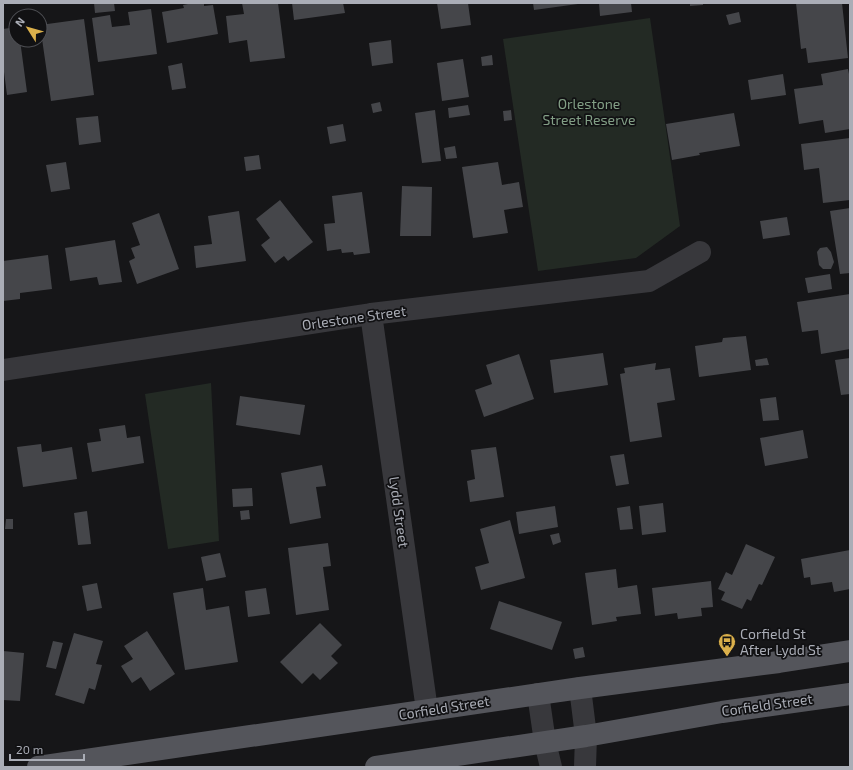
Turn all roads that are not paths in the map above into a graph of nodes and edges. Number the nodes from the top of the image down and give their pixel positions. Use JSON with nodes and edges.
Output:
{"nodes":[{"id":1,"x":700,"y":252,"type":"dead end"},
{"id":2,"x":371,"y":314,"type":"junction"},
{"id":3,"x":3,"y":370,"type":"edge"},
{"id":4,"x":850,"y":651,"type":"edge"},
{"id":5,"x":580,"y":688,"type":"junction"},
{"id":6,"x":538,"y":694,"type":"junction"},
{"id":7,"x":850,"y":694,"type":"edge"},
{"id":8,"x":427,"y":710,"type":"junction"},
{"id":9,"x":586,"y":736,"type":"junction"},
{"id":10,"x":545,"y":742,"type":"junction"},
{"id":11,"x":38,"y":767,"type":"edge"},
{"id":12,"x":376,"y":767,"type":"edge"},
{"id":13,"x":551,"y":767,"type":"edge"},
{"id":14,"x":585,"y":767,"type":"edge"}],
"edges":[{"from":1,"to":2,"type":"street","name":"Orlestone Street"},
{"from":2,"to":3,"type":"street","name":"Orlestone Street"},
{"from":2,"to":8,"type":"street","name":"Lydd Street"},
{"from":4,"to":5,"type":"main road","name":"Corfield Street"},
{"from":5,"to":6,"type":"main road","name":"Corfield Street"},
{"from":5,"to":9,"type":"street"},
{"from":6,"to":8,"type":"main road","name":"Corfield Street"},
{"from":6,"to":10,"type":"street"},
{"from":7,"to":9,"type":"main road","name":"Corfield Street"},
{"from":8,"to":11,"type":"main road","name":"Corfield Street"},
{"from":9,"to":10,"type":"main road","name":"Corfield Street"},
{"from":9,"to":14,"type":"street"},
{"from":10,"to":12,"type":"main road","name":"Corfield Street"},
{"from":10,"to":13,"type":"street"}]}
